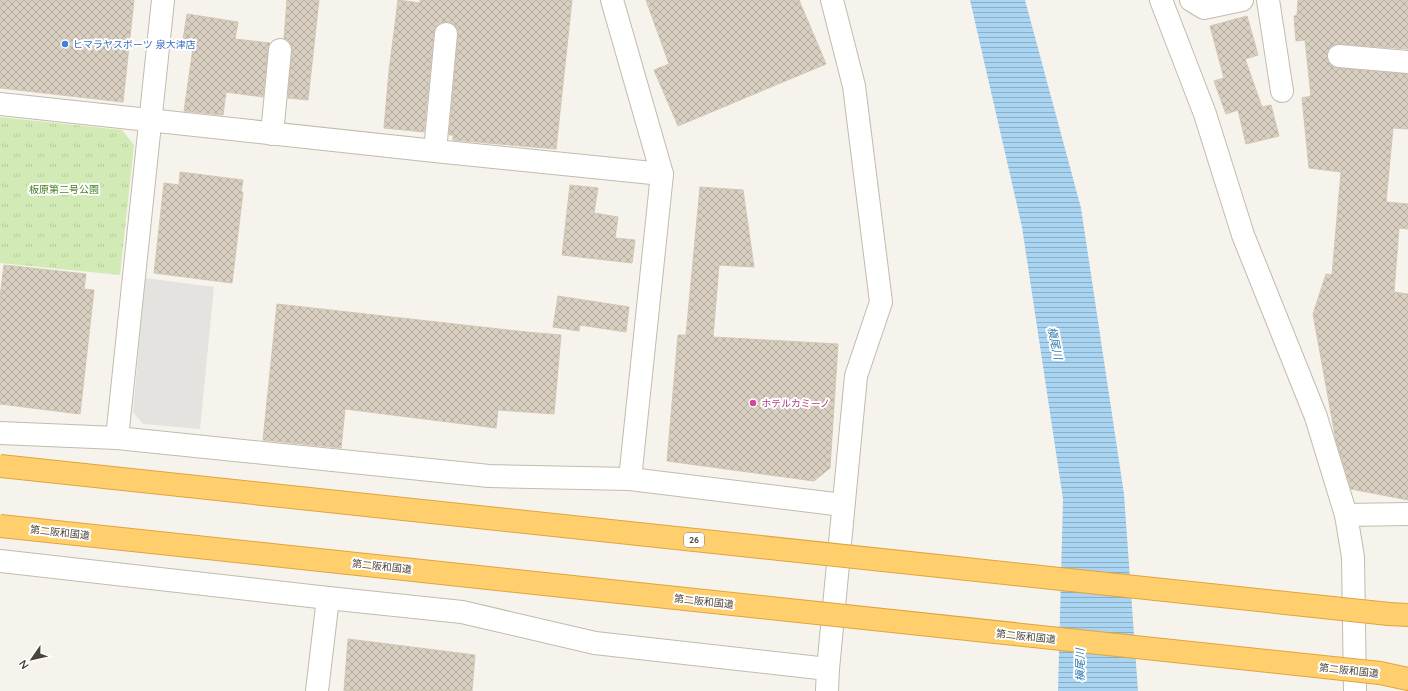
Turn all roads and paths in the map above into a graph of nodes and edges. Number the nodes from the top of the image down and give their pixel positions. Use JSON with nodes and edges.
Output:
{"nodes":[{"id":1,"x":163,"y":0,"type":"edge"},
{"id":2,"x":612,"y":0,"type":"edge"},
{"id":3,"x":832,"y":0,"type":"edge"},
{"id":4,"x":1161,"y":0,"type":"edge"},
{"id":5,"x":1191,"y":0,"type":"edge"},
{"id":6,"x":1242,"y":0,"type":"edge"},
{"id":7,"x":1268,"y":0,"type":"edge"},
{"id":8,"x":446,"y":34,"type":"dead end"},
{"id":9,"x":280,"y":50,"type":"dead end"},
{"id":10,"x":1339,"y":56,"type":"dead end"},
{"id":11,"x":1408,"y":62,"type":"edge"},
{"id":12,"x":1282,"y":91,"type":"dead end"},
{"id":13,"x":0,"y":104,"type":"edge"},
{"id":14,"x":150,"y":121,"type":"junction"},
{"id":15,"x":272,"y":134,"type":"junction"},
{"id":16,"x":435,"y":151,"type":"junction"},
{"id":17,"x":662,"y":174,"type":"junction"},
{"id":18,"x":0,"y":432,"type":"edge"},
{"id":19,"x":117,"y":438,"type":"junction"},
{"id":20,"x":0,"y":466,"type":"edge"},
{"id":21,"x":630,"y":479,"type":"junction"},
{"id":22,"x":843,"y":505,"type":"junction"},
{"id":23,"x":1408,"y":514,"type":"edge"},
{"id":24,"x":1346,"y":515,"type":"junction"},
{"id":25,"x":0,"y":526,"type":"edge"},
{"id":26,"x":0,"y":561,"type":"edge"},
{"id":27,"x":328,"y":598,"type":"junction"},
{"id":28,"x":1400,"y":614,"type":"edge"},
{"id":29,"x":828,"y":669,"type":"junction"},
{"id":30,"x":1406,"y":680,"type":"edge"},
{"id":31,"x":317,"y":691,"type":"edge"},
{"id":32,"x":827,"y":691,"type":"edge"},
{"id":33,"x":1355,"y":691,"type":"edge"}],
"edges":[{"from":1,"to":14,"type":"street"},
{"from":2,"to":17,"type":"street"},
{"from":3,"to":22,"type":"street"},
{"from":4,"to":24,"type":"street"},
{"from":5,"to":6,"type":"street"},
{"from":7,"to":12,"type":"street"},
{"from":8,"to":16,"type":"street"},
{"from":9,"to":15,"type":"street"},
{"from":10,"to":11,"type":"street"},
{"from":13,"to":14,"type":"street"},
{"from":14,"to":15,"type":"street"},
{"from":14,"to":19,"type":"street"},
{"from":15,"to":16,"type":"street"},
{"from":16,"to":17,"type":"street"},
{"from":17,"to":21,"type":"street"},
{"from":18,"to":19,"type":"street"},
{"from":19,"to":21,"type":"street"},
{"from":20,"to":28,"type":"highway","number":"26","bridge":true},
{"from":21,"to":22,"type":"street"},
{"from":22,"to":29,"type":"street"},
{"from":23,"to":24,"type":"street"},
{"from":24,"to":33,"type":"street"},
{"from":25,"to":30,"type":"highway","name":"第二阪和国道","bridge":true},
{"from":26,"to":27,"type":"street"},
{"from":27,"to":29,"type":"street"},
{"from":27,"to":31,"type":"street"},
{"from":29,"to":32,"type":"street"}]}
